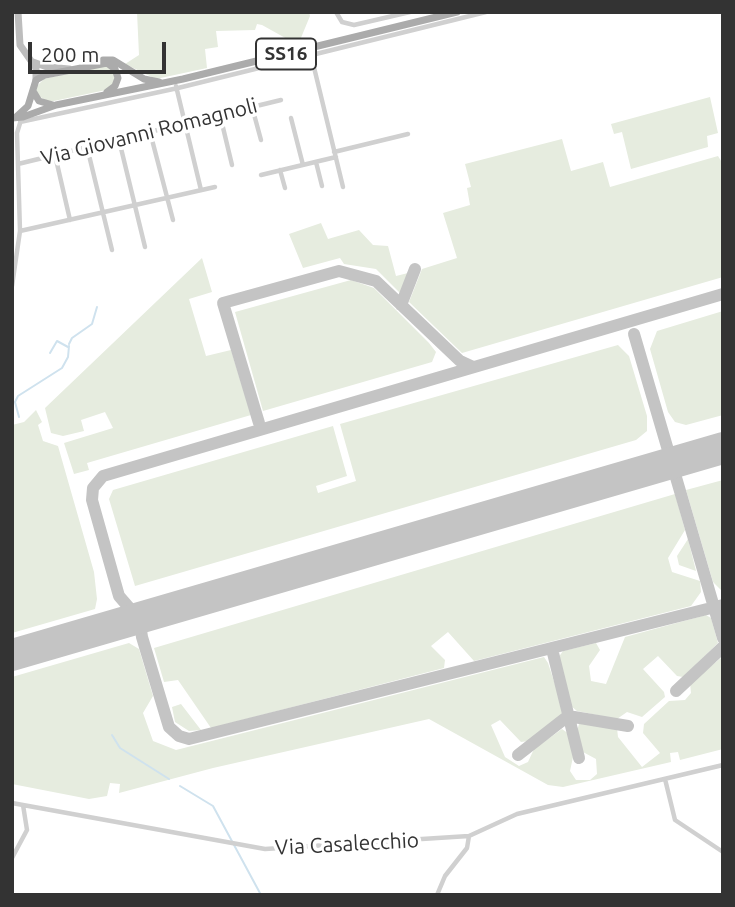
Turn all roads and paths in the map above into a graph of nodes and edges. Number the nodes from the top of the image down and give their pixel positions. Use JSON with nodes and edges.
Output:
{"nodes":[{"id":1,"x":18,"y":12,"type":"edge"},
{"id":2,"x":336,"y":12,"type":"edge"},
{"id":3,"x":410,"y":12,"type":"edge"},
{"id":4,"x":457,"y":12,"type":"edge"},
{"id":5,"x":486,"y":12,"type":"edge"},
{"id":6,"x":390,"y":15,"type":"edge"},
{"id":7,"x":390,"y":32,"type":"junction"},
{"id":8,"x":311,"y":55,"type":"junction"},
{"id":9,"x":31,"y":60,"type":"junction"},
{"id":10,"x":90,"y":65,"type":"junction"},
{"id":11,"x":70,"y":69,"type":"junction"},
{"id":12,"x":167,"y":82,"type":"junction"},
{"id":13,"x":35,"y":83,"type":"junction"},
{"id":14,"x":178,"y":88,"type":"junction"},
{"id":15,"x":103,"y":94,"type":"junction"},
{"id":16,"x":281,"y":100,"type":"dead end"},
{"id":17,"x":56,"y":105,"type":"junction"},
{"id":18,"x":252,"y":107,"type":"junction"},
{"id":19,"x":220,"y":115,"type":"junction"},
{"id":20,"x":291,"y":118,"type":"dead end"},
{"id":21,"x":18,"y":120,"type":"edge"},
{"id":22,"x":186,"y":123,"type":"junction"},
{"id":23,"x":150,"y":132,"type":"junction"},
{"id":24,"x":408,"y":134,"type":"dead end"},
{"id":25,"x":119,"y":140,"type":"junction"},
{"id":26,"x":261,"y":140,"type":"dead end"},
{"id":27,"x":87,"y":148,"type":"junction"},
{"id":28,"x":55,"y":155,"type":"junction"},
{"id":29,"x":335,"y":155,"type":"junction"},
{"id":30,"x":316,"y":162,"type":"junction"},
{"id":31,"x":18,"y":164,"type":"junction"},
{"id":32,"x":232,"y":165,"type":"dead end"},
{"id":33,"x":303,"y":165,"type":"junction"},
{"id":34,"x":280,"y":170,"type":"junction"},
{"id":35,"x":261,"y":175,"type":"dead end"},
{"id":36,"x":322,"y":186,"type":"dead end"},
{"id":37,"x":215,"y":187,"type":"dead end"},
{"id":38,"x":343,"y":187,"type":"dead end"},
{"id":39,"x":285,"y":188,"type":"dead end"},
{"id":40,"x":201,"y":190,"type":"junction"},
{"id":41,"x":167,"y":198,"type":"junction"},
{"id":42,"x":135,"y":205,"type":"junction"},
{"id":43,"x":103,"y":213,"type":"junction"},
{"id":44,"x":70,"y":220,"type":"junction"},
{"id":45,"x":173,"y":220,"type":"dead end"},
{"id":46,"x":20,"y":231,"type":"junction"},
{"id":47,"x":145,"y":247,"type":"dead end"},
{"id":48,"x":112,"y":250,"type":"dead end"},
{"id":49,"x":15,"y":251,"type":"edge"},
{"id":50,"x":12,"y":286,"type":"edge"},
{"id":51,"x":723,"y":765,"type":"edge"},
{"id":52,"x":665,"y":779,"type":"junction"},
{"id":53,"x":12,"y":803,"type":"edge"},
{"id":54,"x":23,"y":805,"type":"junction"},
{"id":55,"x":469,"y":836,"type":"junction"},
{"id":56,"x":723,"y":852,"type":"edge"},
{"id":57,"x":12,"y":858,"type":"edge"},
{"id":58,"x":437,"y":895,"type":"edge"}],
"edges":[{"from":1,"to":9,"type":"main road"},
{"from":2,"to":6,"type":"street"},
{"from":3,"to":6,"type":"street"},
{"from":4,"to":7,"type":"main road","number":"SS16"},
{"from":5,"to":7,"type":"street"},
{"from":7,"to":8,"type":"street"},
{"from":7,"to":12,"type":"main road","number":"SS16"},
{"from":8,"to":14,"type":"street"},
{"from":8,"to":29,"type":"street"},
{"from":9,"to":11,"type":"main road"},
{"from":9,"to":13,"type":"main road"},
{"from":10,"to":11,"type":"main road"},
{"from":10,"to":12,"type":"main road"},
{"from":10,"to":15,"type":"main road"},
{"from":11,"to":13,"type":"main road"},
{"from":12,"to":14,"type":"street"},
{"from":12,"to":15,"type":"main road","number":"SS16"},
{"from":13,"to":17,"type":"main road"},
{"from":13,"to":21,"type":"main road"},
{"from":14,"to":21,"type":"street"},
{"from":14,"to":22,"type":"street"},
{"from":15,"to":17,"type":"main road","number":"SS16"},
{"from":16,"to":18,"type":"street","name":"Via Giovanni Romagnoli"},
{"from":17,"to":21,"type":"main road","number":"SS16"},
{"from":18,"to":19,"type":"street","name":"Via Giovanni Romagnoli"},
{"from":18,"to":26,"type":"street"},
{"from":19,"to":22,"type":"street","name":"Via Giovanni Romagnoli"},
{"from":19,"to":32,"type":"street"},
{"from":20,"to":33,"type":"street"},
{"from":21,"to":31,"type":"street"},
{"from":22,"to":23,"type":"street","name":"Via Giovanni Romagnoli"},
{"from":22,"to":40,"type":"street"},
{"from":23,"to":25,"type":"street","name":"Via Giovanni Romagnoli"},
{"from":23,"to":41,"type":"street"},
{"from":24,"to":29,"type":"street"},
{"from":25,"to":27,"type":"street","name":"Via Giovanni Romagnoli"},
{"from":25,"to":42,"type":"street"},
{"from":27,"to":28,"type":"street","name":"Via Giovanni Romagnoli"},
{"from":27,"to":43,"type":"street"},
{"from":28,"to":31,"type":"street","name":"Via Giovanni Romagnoli"},
{"from":28,"to":44,"type":"street"},
{"from":29,"to":30,"type":"street"},
{"from":29,"to":38,"type":"street"},
{"from":30,"to":33,"type":"street"},
{"from":30,"to":36,"type":"street"},
{"from":31,"to":46,"type":"street"},
{"from":33,"to":34,"type":"street"},
{"from":34,"to":35,"type":"street"},
{"from":34,"to":39,"type":"street"},
{"from":37,"to":40,"type":"street"},
{"from":40,"to":41,"type":"street"},
{"from":41,"to":42,"type":"street"},
{"from":41,"to":45,"type":"street"},
{"from":42,"to":43,"type":"street"},
{"from":42,"to":47,"type":"street"},
{"from":43,"to":44,"type":"street"},
{"from":43,"to":48,"type":"street"},
{"from":44,"to":46,"type":"street"},
{"from":46,"to":49,"type":"street"},
{"from":49,"to":50,"type":"street"},
{"from":51,"to":52,"type":"street","name":"Via Casalecchio"},
{"from":52,"to":55,"type":"street","name":"Via Casalecchio"},
{"from":52,"to":56,"type":"street"},
{"from":53,"to":54,"type":"street","name":"Via Casalecchio"},
{"from":54,"to":55,"type":"street","name":"Via Casalecchio"},
{"from":54,"to":57,"type":"street"},
{"from":55,"to":58,"type":"street"}]}
